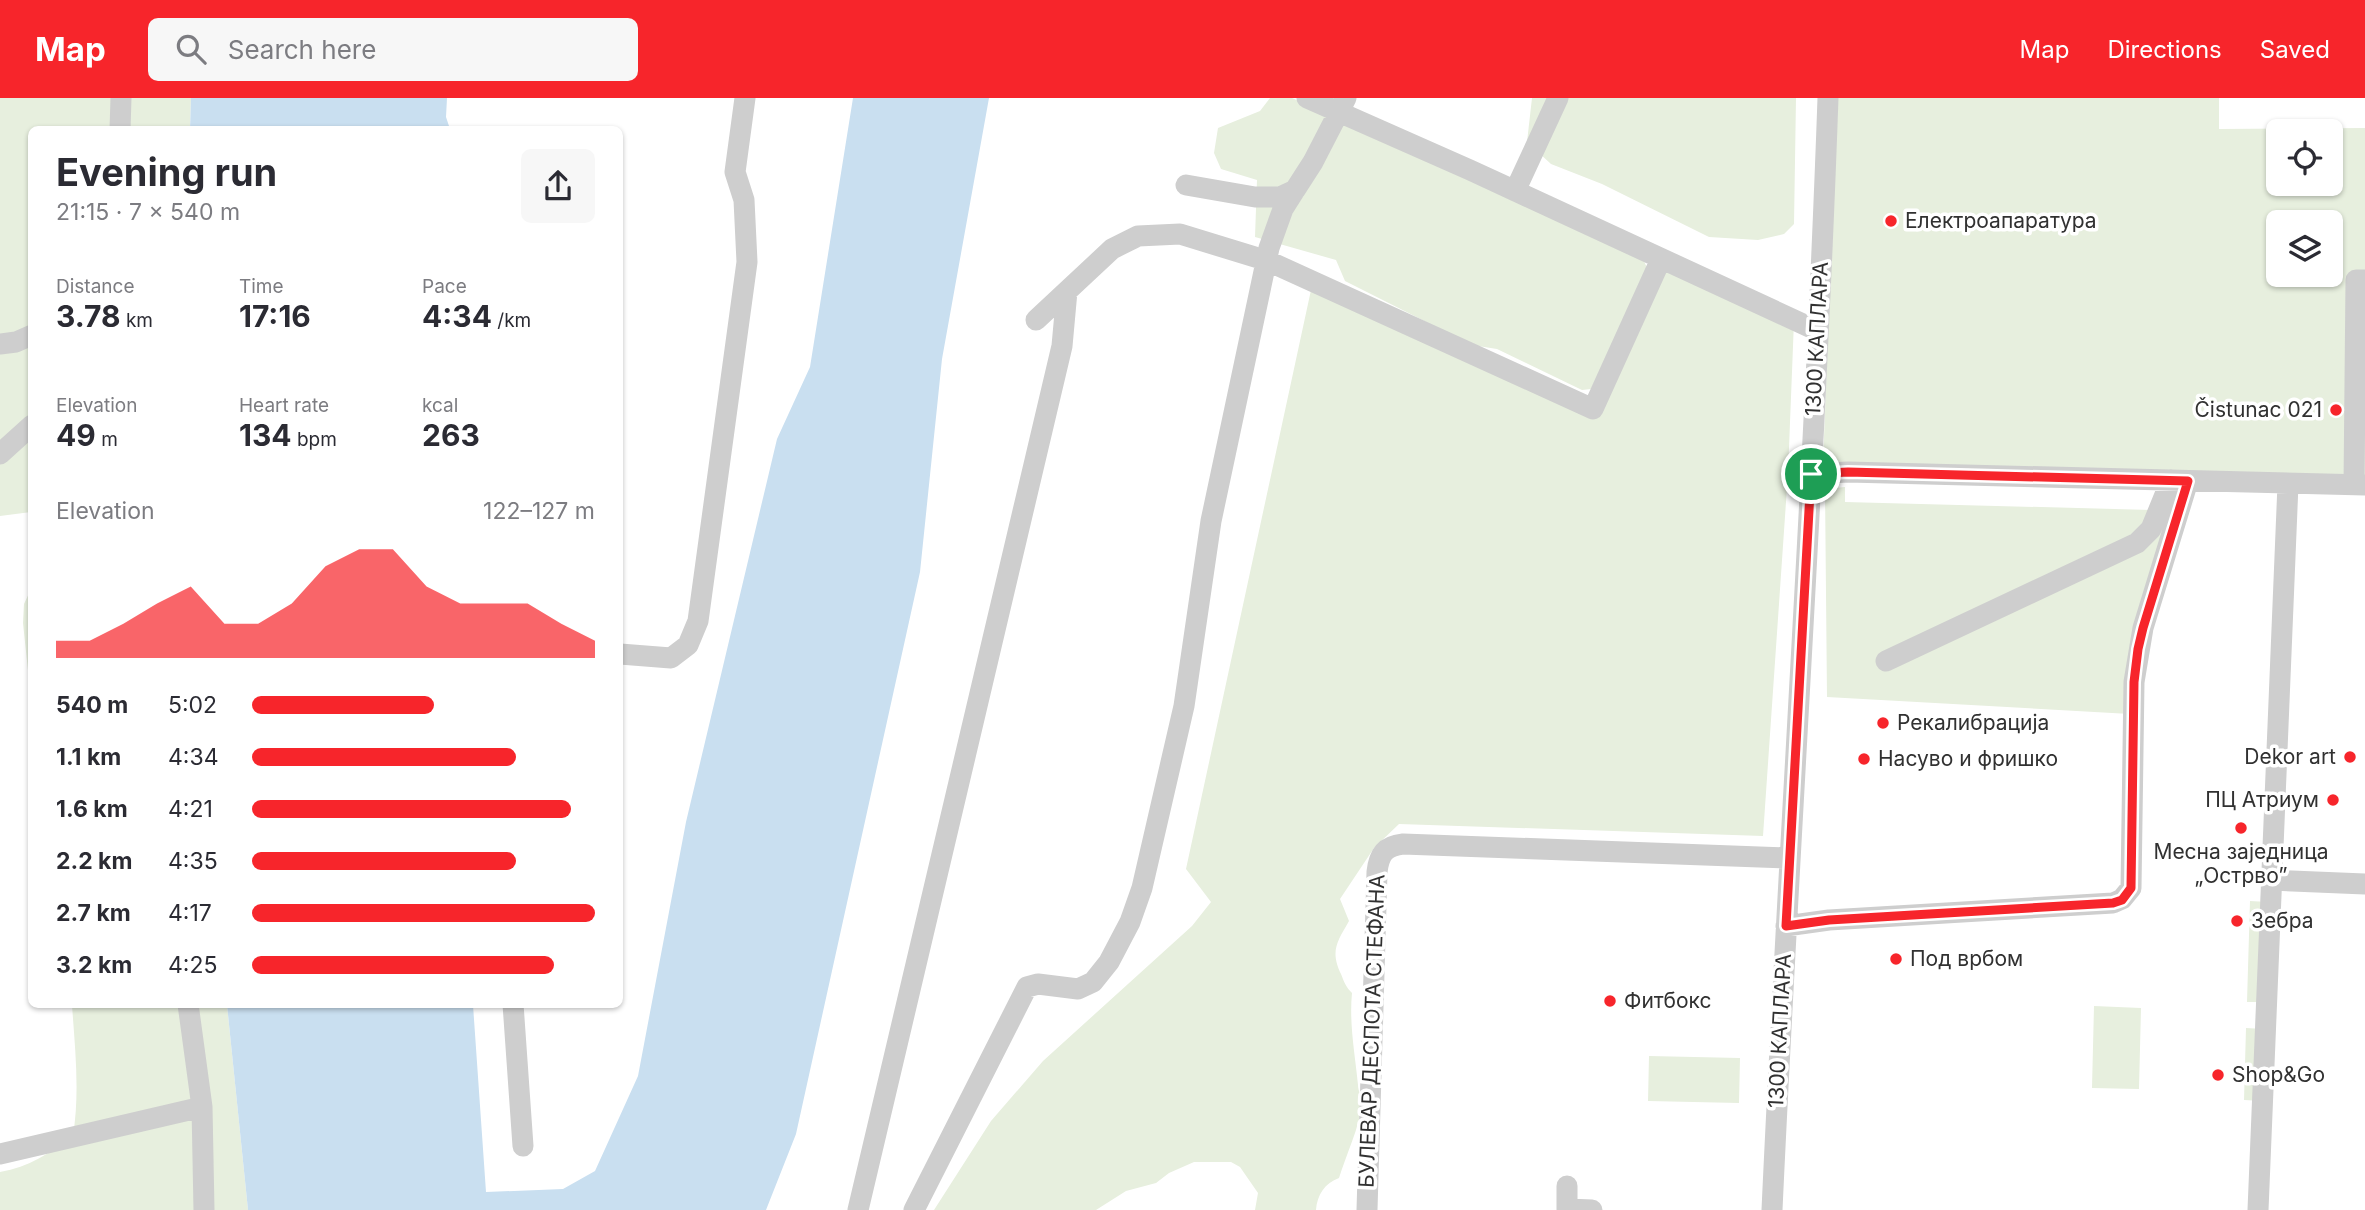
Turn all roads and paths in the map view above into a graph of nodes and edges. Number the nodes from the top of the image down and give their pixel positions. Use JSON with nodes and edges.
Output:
{"nodes":[{"id":1,"x":121,"y":98,"type":"edge"},
{"id":2,"x":745,"y":98,"type":"edge"},
{"id":3,"x":1307,"y":98,"type":"edge"},
{"id":4,"x":1558,"y":98,"type":"edge"},
{"id":5,"x":1829,"y":98,"type":"edge"},
{"id":6,"x":1342,"y":105,"type":"edge"},
{"id":7,"x":120,"y":126,"type":"edge"},
{"id":8,"x":1186,"y":185,"type":"dead end"},
{"id":9,"x":1295,"y":190,"type":"junction"},
{"id":10,"x":1516,"y":191,"type":"junction"},
{"id":11,"x":1661,"y":259,"type":"junction"},
{"id":12,"x":1268,"y":261,"type":"junction"},
{"id":13,"x":2365,"y":280,"type":"edge"},
{"id":14,"x":1067,"y":291,"type":"junction"},
{"id":15,"x":1035,"y":320,"type":"dead end"},
{"id":16,"x":1818,"y":331,"type":"junction"},
{"id":17,"x":28,"y":337,"type":"edge"},
{"id":18,"x":0,"y":344,"type":"edge"},
{"id":19,"x":28,"y":428,"type":"edge"},
{"id":20,"x":0,"y":453,"type":"edge"},
{"id":21,"x":1811,"y":474,"type":"junction"},
{"id":22,"x":2179,"y":481,"type":"junction"},
{"id":23,"x":2288,"y":484,"type":"junction"},
{"id":24,"x":2359,"y":485,"type":"edge"},
{"id":25,"x":623,"y":654,"type":"edge"},
{"id":26,"x":1886,"y":660,"type":"dead end"},
{"id":27,"x":1790,"y":858,"type":"junction"},
{"id":28,"x":2271,"y":880,"type":"junction"},
{"id":29,"x":2365,"y":884,"type":"edge"},
{"id":30,"x":1786,"y":926,"type":"junction"},
{"id":31,"x":189,"y":1008,"type":"edge"},
{"id":32,"x":513,"y":1008,"type":"edge"},
{"id":33,"x":202,"y":1107,"type":"junction"},
{"id":34,"x":523,"y":1146,"type":"dead end"},
{"id":35,"x":0,"y":1154,"type":"edge"},
{"id":36,"x":1567,"y":1186,"type":"dead end"},
{"id":37,"x":204,"y":1210,"type":"edge"},
{"id":38,"x":858,"y":1210,"type":"edge"},
{"id":39,"x":914,"y":1210,"type":"edge"},
{"id":40,"x":1367,"y":1210,"type":"edge"},
{"id":41,"x":1592,"y":1210,"type":"edge"},
{"id":42,"x":1772,"y":1210,"type":"edge"},
{"id":43,"x":2258,"y":1210,"type":"edge"}],
"edges":[{"from":1,"to":7,"type":"street"},
{"from":2,"to":25,"type":"street"},
{"from":3,"to":6,"type":"street"},
{"from":4,"to":10,"type":"street"},
{"from":5,"to":16,"type":"street","name":"1300 КАПЛАРА"},
{"from":6,"to":9,"type":"street"},
{"from":6,"to":10,"type":"street"},
{"from":8,"to":9,"type":"street"},
{"from":9,"to":12,"type":"street"},
{"from":10,"to":11,"type":"street"},
{"from":11,"to":12,"type":"street"},
{"from":11,"to":16,"type":"street"},
{"from":12,"to":14,"type":"street"},
{"from":12,"to":39,"type":"street"},
{"from":13,"to":24,"type":"street"},
{"from":14,"to":15,"type":"street"},
{"from":14,"to":38,"type":"street"},
{"from":16,"to":21,"type":"street","name":"1300 КАПЛАРА"},
{"from":17,"to":18,"type":"street"},
{"from":19,"to":20,"type":"street"},
{"from":21,"to":22,"type":"street"},
{"from":21,"to":27,"type":"street","name":"1300 КАПЛАРА"},
{"from":22,"to":23,"type":"street"},
{"from":22,"to":26,"type":"street"},
{"from":22,"to":30,"type":"street"},
{"from":23,"to":24,"type":"street"},
{"from":23,"to":28,"type":"street"},
{"from":27,"to":30,"type":"street","name":"1300 КАПЛАРА"},
{"from":27,"to":40,"type":"street","name":"БУЛЕВАР ДЕСПОТА СТЕФАНА"},
{"from":28,"to":29,"type":"street"},
{"from":28,"to":43,"type":"street"},
{"from":30,"to":42,"type":"street","name":"1300 КАПЛАРА"},
{"from":31,"to":33,"type":"street"},
{"from":32,"to":34,"type":"street"},
{"from":33,"to":35,"type":"street"},
{"from":33,"to":37,"type":"street"},
{"from":36,"to":41,"type":"street"}]}
